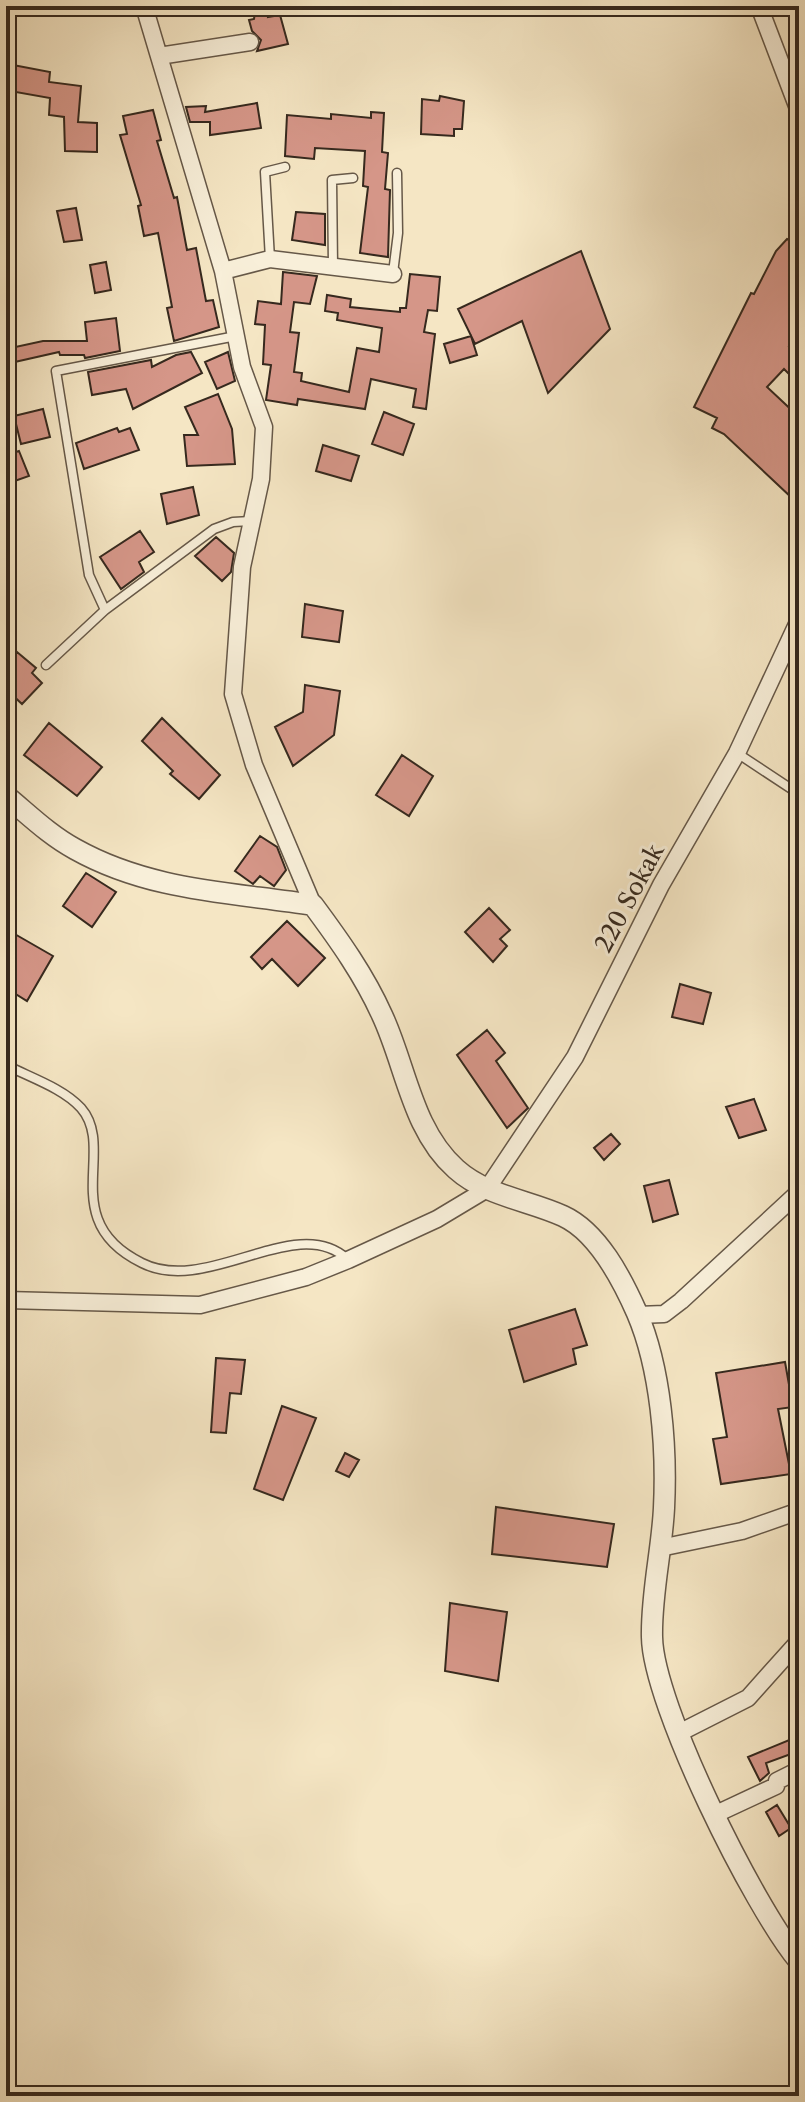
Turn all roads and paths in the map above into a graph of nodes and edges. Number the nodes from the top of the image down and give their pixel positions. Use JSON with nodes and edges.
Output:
{"nodes":[{"id":1,"x":144,"y":6,"type":"edge"},
{"id":2,"x":763,"y":8,"type":"edge"},
{"id":3,"x":250,"y":42,"type":"dead end"},
{"id":4,"x":159,"y":56,"type":"junction"},
{"id":5,"x":799,"y":111,"type":"edge"},
{"id":6,"x":285,"y":167,"type":"dead end"},
{"id":7,"x":397,"y":173,"type":"dead end"},
{"id":8,"x":353,"y":178,"type":"dead end"},
{"id":9,"x":270,"y":259,"type":"junction"},
{"id":10,"x":333,"y":266,"type":"junction"},
{"id":11,"x":223,"y":271,"type":"junction"},
{"id":12,"x":393,"y":274,"type":"joint"},
{"id":13,"x":236,"y":336,"type":"junction"},
{"id":14,"x":252,"y":521,"type":"junction"},
{"id":15,"x":105,"y":610,"type":"junction"},
{"id":16,"x":799,"y":620,"type":"edge"},
{"id":17,"x":46,"y":665,"type":"dead end"},
{"id":18,"x":737,"y":753,"type":"junction"},
{"id":19,"x":799,"y":794,"type":"edge"},
{"id":20,"x":6,"y":796,"type":"edge"},
{"id":21,"x":313,"y":905,"type":"junction"},
{"id":22,"x":6,"y":1065,"type":"edge"},
{"id":23,"x":487,"y":1189,"type":"junction"},
{"id":24,"x":797,"y":1197,"type":"edge"},
{"id":25,"x":348,"y":1260,"type":"junction"},
{"id":26,"x":6,"y":1300,"type":"edge"},
{"id":27,"x":638,"y":1315,"type":"junction"},
{"id":28,"x":799,"y":1511,"type":"edge"},
{"id":29,"x":660,"y":1548,"type":"junction"},
{"id":30,"x":799,"y":1641,"type":"edge"},
{"id":31,"x":679,"y":1733,"type":"junction"},
{"id":32,"x":798,"y":1773,"type":"edge"},
{"id":33,"x":716,"y":1814,"type":"junction"},
{"id":34,"x":799,"y":1961,"type":"edge"}],
"edges":[{"from":1,"to":4,"type":"street"},
{"from":2,"to":5,"type":"street"},
{"from":3,"to":4,"type":"street"},
{"from":4,"to":11,"type":"street"},
{"from":6,"to":9,"type":"lane"},
{"from":7,"to":12,"type":"lane"},
{"from":8,"to":10,"type":"lane"},
{"from":9,"to":10,"type":"street"},
{"from":9,"to":11,"type":"street"},
{"from":10,"to":12,"type":"street"},
{"from":11,"to":13,"type":"street"},
{"from":13,"to":14,"type":"street"},
{"from":13,"to":15,"type":"lane"},
{"from":14,"to":15,"type":"lane"},
{"from":14,"to":21,"type":"street"},
{"from":15,"to":17,"type":"lane"},
{"from":16,"to":18,"type":"street","name":"220 Sokak"},
{"from":18,"to":19,"type":"lane"},
{"from":18,"to":23,"type":"street","name":"220 Sokak"},
{"from":20,"to":21,"type":"street"},
{"from":21,"to":23,"type":"street"},
{"from":22,"to":25,"type":"lane"},
{"from":23,"to":25,"type":"street"},
{"from":23,"to":27,"type":"street"},
{"from":24,"to":27,"type":"street"},
{"from":25,"to":26,"type":"street"},
{"from":27,"to":29,"type":"street"},
{"from":28,"to":29,"type":"street"},
{"from":29,"to":31,"type":"street"},
{"from":30,"to":31,"type":"street"},
{"from":31,"to":33,"type":"street"},
{"from":32,"to":33,"type":"street"},
{"from":33,"to":34,"type":"street"}]}
